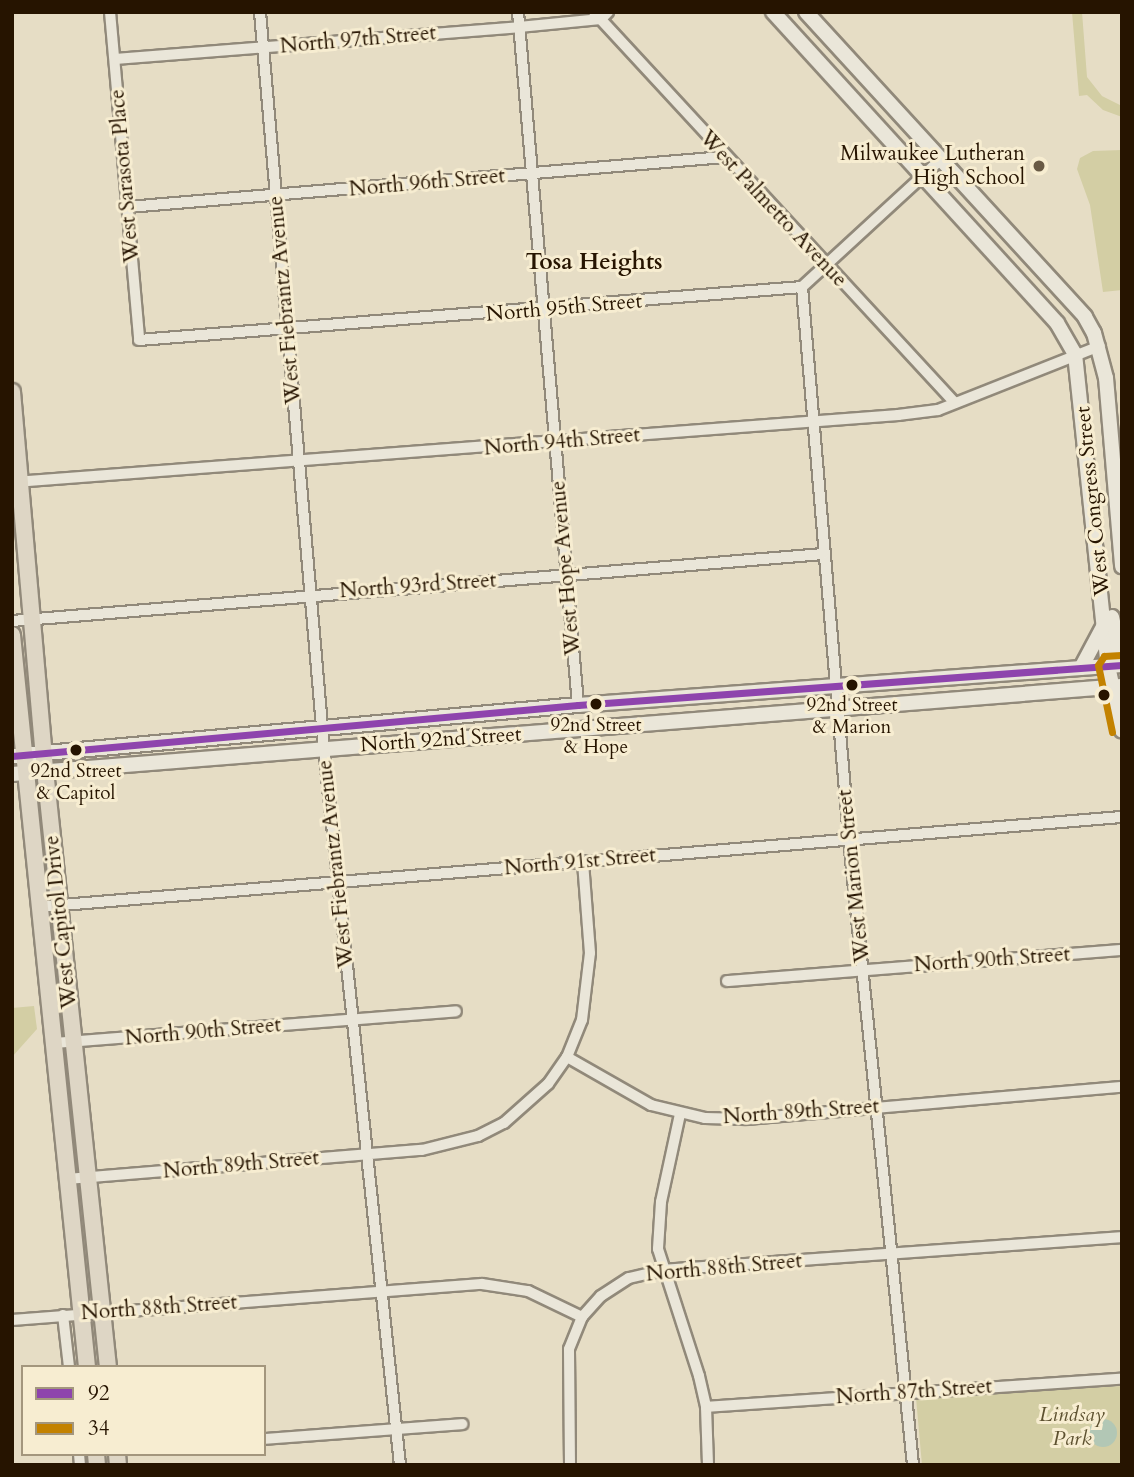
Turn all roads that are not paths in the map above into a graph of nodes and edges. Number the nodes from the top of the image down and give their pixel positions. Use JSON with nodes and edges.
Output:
{"nodes":[{"id":1,"x":110,"y":12,"type":"edge"},
{"id":2,"x":260,"y":12,"type":"edge"},
{"id":3,"x":518,"y":12,"type":"edge"},
{"id":4,"x":773,"y":12,"type":"edge"},
{"id":5,"x":806,"y":12,"type":"edge"},
{"id":6,"x":601,"y":14,"type":"edge"},
{"id":7,"x":519,"y":27,"type":"junction"},
{"id":8,"x":263,"y":48,"type":"junction"},
{"id":9,"x":115,"y":60,"type":"junction"},
{"id":10,"x":725,"y":157,"type":"junction"},
{"id":11,"x":940,"y":160,"type":"junction"},
{"id":12,"x":531,"y":174,"type":"junction"},
{"id":13,"x":922,"y":176,"type":"junction"},
{"id":14,"x":276,"y":197,"type":"junction"},
{"id":15,"x":128,"y":207,"type":"junction"},
{"id":16,"x":826,"y":267,"type":"junction"},
{"id":17,"x":802,"y":287,"type":"junction"},
{"id":18,"x":543,"y":310,"type":"junction"},
{"id":19,"x":288,"y":331,"type":"junction"},
{"id":20,"x":139,"y":340,"type":"joint"},
{"id":21,"x":1100,"y":346,"type":"junction"},
{"id":22,"x":1075,"y":354,"type":"junction"},
{"id":23,"x":12,"y":392,"type":"edge"},
{"id":24,"x":955,"y":404,"type":"junction"},
{"id":25,"x":812,"y":421,"type":"junction"},
{"id":26,"x":555,"y":443,"type":"junction"},
{"id":27,"x":299,"y":463,"type":"junction"},
{"id":28,"x":16,"y":482,"type":"edge"},
{"id":29,"x":823,"y":554,"type":"junction"},
{"id":30,"x":1122,"y":566,"type":"edge"},
{"id":31,"x":567,"y":575,"type":"junction"},
{"id":32,"x":310,"y":594,"type":"junction"},
{"id":33,"x":1102,"y":596,"type":"junction"},
{"id":34,"x":32,"y":618,"type":"junction"},
{"id":35,"x":12,"y":621,"type":"edge"},
{"id":36,"x":1104,"y":624,"type":"junction"},
{"id":37,"x":12,"y":635,"type":"edge"},
{"id":38,"x":1117,"y":665,"type":"edge"},
{"id":39,"x":1081,"y":668,"type":"junction"},
{"id":40,"x":835,"y":686,"type":"junction"},
{"id":41,"x":1117,"y":687,"type":"edge"},
{"id":42,"x":578,"y":705,"type":"junction"},
{"id":43,"x":838,"y":710,"type":"junction"},
{"id":44,"x":322,"y":728,"type":"junction"},
{"id":45,"x":1122,"y":730,"type":"edge"},
{"id":46,"x":324,"y":749,"type":"junction"},
{"id":47,"x":28,"y":755,"type":"edge"},
{"id":48,"x":29,"y":772,"type":"edge"},
{"id":49,"x":1122,"y":817,"type":"edge"},
{"id":50,"x":849,"y":839,"type":"junction"},
{"id":51,"x":583,"y":862,"type":"junction"},
{"id":52,"x":338,"y":883,"type":"junction"},
{"id":53,"x":59,"y":906,"type":"junction"},
{"id":54,"x":38,"y":907,"type":"junction"},
{"id":55,"x":1122,"y":950,"type":"edge"},
{"id":56,"x":863,"y":970,"type":"junction"},
{"id":57,"x":727,"y":981,"type":"dead end"},
{"id":58,"x":456,"y":1011,"type":"dead end"},
{"id":59,"x":353,"y":1019,"type":"junction"},
{"id":60,"x":74,"y":1042,"type":"junction"},
{"id":61,"x":53,"y":1043,"type":"junction"},
{"id":62,"x":567,"y":1057,"type":"junction"},
{"id":63,"x":1122,"y":1087,"type":"edge"},
{"id":64,"x":877,"y":1106,"type":"junction"},
{"id":65,"x":680,"y":1114,"type":"junction"},
{"id":66,"x":367,"y":1155,"type":"junction"},
{"id":67,"x":88,"y":1178,"type":"junction"},
{"id":68,"x":67,"y":1179,"type":"junction"},
{"id":69,"x":1122,"y":1237,"type":"edge"},
{"id":70,"x":892,"y":1253,"type":"junction"},
{"id":71,"x":663,"y":1270,"type":"junction"},
{"id":72,"x":382,"y":1291,"type":"junction"},
{"id":73,"x":102,"y":1312,"type":"junction"},
{"id":74,"x":81,"y":1313,"type":"junction"},
{"id":75,"x":64,"y":1315,"type":"junction"},
{"id":76,"x":582,"y":1317,"type":"junction"},
{"id":77,"x":12,"y":1320,"type":"edge"},
{"id":78,"x":69,"y":1365,"type":"edge"},
{"id":79,"x":87,"y":1365,"type":"edge"},
{"id":80,"x":108,"y":1365,"type":"edge"},
{"id":81,"x":1122,"y":1379,"type":"edge"},
{"id":82,"x":907,"y":1393,"type":"junction"},
{"id":83,"x":706,"y":1407,"type":"junction"},
{"id":84,"x":462,"y":1424,"type":"dead end"},
{"id":85,"x":396,"y":1429,"type":"junction"},
{"id":86,"x":266,"y":1439,"type":"edge"},
{"id":87,"x":400,"y":1465,"type":"edge"},
{"id":88,"x":570,"y":1465,"type":"edge"},
{"id":89,"x":708,"y":1465,"type":"edge"},
{"id":90,"x":913,"y":1465,"type":"edge"}],
"edges":[{"from":1,"to":9,"type":"street","name":"West Sarasota Place"},
{"from":2,"to":8,"type":"street","name":"West Fiebrantz Avenue"},
{"from":3,"to":7,"type":"street","name":"West Hope Avenue"},
{"from":4,"to":13,"type":"main road"},
{"from":5,"to":11,"type":"main road"},
{"from":6,"to":7,"type":"street","name":"North 97th Street"},
{"from":6,"to":10,"type":"street","name":"West Palmetto Avenue"},
{"from":7,"to":8,"type":"street","name":"North 97th Street"},
{"from":7,"to":12,"type":"street","name":"West Hope Avenue"},
{"from":8,"to":9,"type":"street","name":"North 97th Street"},
{"from":8,"to":14,"type":"street","name":"West Fiebrantz Avenue"},
{"from":9,"to":15,"type":"street","name":"West Sarasota Place"},
{"from":10,"to":12,"type":"street","name":"North 96th Street"},
{"from":10,"to":16,"type":"street","name":"West Palmetto Avenue"},
{"from":11,"to":13,"type":"street"},
{"from":11,"to":21,"type":"main road"},
{"from":12,"to":14,"type":"street","name":"North 96th Street"},
{"from":12,"to":18,"type":"street","name":"West Hope Avenue"},
{"from":13,"to":16,"type":"street"},
{"from":13,"to":22,"type":"main road"},
{"from":14,"to":15,"type":"street","name":"North 96th Street"},
{"from":14,"to":19,"type":"street","name":"West Fiebrantz Avenue"},
{"from":15,"to":20,"type":"street","name":"West Sarasota Place"},
{"from":16,"to":17,"type":"street"},
{"from":16,"to":24,"type":"street","name":"West Palmetto Avenue"},
{"from":17,"to":18,"type":"street","name":"North 95th Street"},
{"from":17,"to":25,"type":"street","name":"West Marion Street"},
{"from":18,"to":19,"type":"street","name":"North 95th Street"},
{"from":18,"to":26,"type":"street","name":"West Hope Avenue"},
{"from":19,"to":20,"type":"street","name":"North 95th Street"},
{"from":19,"to":27,"type":"street","name":"West Fiebrantz Avenue"},
{"from":21,"to":22,"type":"street","name":"North 94th Street"},
{"from":21,"to":30,"type":"main road","name":"West Congress Street"},
{"from":22,"to":24,"type":"street","name":"North 94th Street"},
{"from":22,"to":33,"type":"main road","name":"West Congress Street"},
{"from":23,"to":28,"type":"main road","name":"West Capitol Drive"},
{"from":24,"to":25,"type":"street","name":"North 94th Street"},
{"from":25,"to":26,"type":"street","name":"North 94th Street"},
{"from":25,"to":29,"type":"street","name":"West Marion Street"},
{"from":26,"to":27,"type":"street","name":"North 94th Street"},
{"from":26,"to":31,"type":"street","name":"West Hope Avenue"},
{"from":27,"to":28,"type":"street","name":"North 94th Street"},
{"from":27,"to":32,"type":"street","name":"West Fiebrantz Avenue"},
{"from":28,"to":34,"type":"main road","name":"West Capitol Drive"},
{"from":29,"to":31,"type":"street","name":"North 93rd Street"},
{"from":29,"to":40,"type":"street","name":"West Marion Street"},
{"from":31,"to":32,"type":"street","name":"North 93rd Street"},
{"from":31,"to":42,"type":"street","name":"West Hope Avenue"},
{"from":32,"to":34,"type":"street","name":"North 93rd Street"},
{"from":32,"to":44,"type":"street","name":"West Fiebrantz Avenue"},
{"from":33,"to":36,"type":"main road","name":"West Congress Street"},
{"from":33,"to":38,"type":"main road"},
{"from":34,"to":35,"type":"street","name":"North 93rd Street"},
{"from":34,"to":47,"type":"main road","name":"West Capitol Drive"},
{"from":36,"to":38,"type":"main road","name":"West Congress Street"},
{"from":36,"to":39,"type":"main road"},
{"from":37,"to":47,"type":"main road","name":"West Capitol Drive"},
{"from":38,"to":39,"type":"main road","name":"North 92nd Street"},
{"from":38,"to":41,"type":"main road","name":"West Congress Street"},
{"from":39,"to":40,"type":"main road","name":"North 92nd Street"},
{"from":40,"to":42,"type":"main road","name":"North 92nd Street"},
{"from":40,"to":43,"type":"street","name":"West Marion Street"},
{"from":41,"to":43,"type":"main road","name":"North 92nd Street"},
{"from":41,"to":45,"type":"main road","name":"West Congress Street"},
{"from":42,"to":44,"type":"main road","name":"North 92nd Street"},
{"from":43,"to":46,"type":"main road","name":"North 92nd Street"},
{"from":43,"to":50,"type":"street","name":"West Marion Street"},
{"from":44,"to":46,"type":"street","name":"West Fiebrantz Avenue"},
{"from":44,"to":47,"type":"main road","name":"North 92nd Street"},
{"from":46,"to":48,"type":"main road","name":"North 92nd Street"},
{"from":46,"to":52,"type":"street","name":"West Fiebrantz Avenue"},
{"from":47,"to":48,"type":"main road","name":"West Capitol Drive"},
{"from":48,"to":53,"type":"main road","name":"West Capitol Drive"},
{"from":48,"to":54,"type":"main road","name":"West Capitol Drive"},
{"from":49,"to":50,"type":"street","name":"North 91st Street"},
{"from":50,"to":51,"type":"street","name":"North 91st Street"},
{"from":50,"to":56,"type":"street","name":"West Marion Street"},
{"from":51,"to":52,"type":"street","name":"North 91st Street"},
{"from":51,"to":62,"type":"street"},
{"from":52,"to":53,"type":"street","name":"North 91st Street"},
{"from":52,"to":59,"type":"street","name":"West Fiebrantz Avenue"},
{"from":53,"to":54,"type":"street","name":"North 91st Street"},
{"from":53,"to":60,"type":"main road","name":"West Capitol Drive"},
{"from":54,"to":61,"type":"main road","name":"West Capitol Drive"},
{"from":55,"to":56,"type":"street","name":"North 90th Street"},
{"from":56,"to":57,"type":"street","name":"North 90th Street"},
{"from":56,"to":64,"type":"street","name":"West Marion Street"},
{"from":58,"to":59,"type":"street","name":"North 90th Street"},
{"from":59,"to":60,"type":"street","name":"North 90th Street"},
{"from":59,"to":66,"type":"street","name":"West Fiebrantz Avenue"},
{"from":60,"to":61,"type":"street","name":"North 90th Street"},
{"from":60,"to":67,"type":"main road","name":"West Capitol Drive"},
{"from":61,"to":68,"type":"main road","name":"West Capitol Drive"},
{"from":62,"to":65,"type":"street","name":"North 89th Street"},
{"from":62,"to":66,"type":"street","name":"North 89th Street"},
{"from":63,"to":64,"type":"street","name":"North 89th Street"},
{"from":64,"to":65,"type":"street","name":"North 89th Street"},
{"from":64,"to":70,"type":"street","name":"West Marion Street"},
{"from":65,"to":71,"type":"street"},
{"from":66,"to":67,"type":"street","name":"North 89th Street"},
{"from":66,"to":72,"type":"street","name":"West Fiebrantz Avenue"},
{"from":67,"to":68,"type":"street","name":"North 89th Street"},
{"from":67,"to":73,"type":"main road","name":"West Capitol Drive"},
{"from":68,"to":74,"type":"main road","name":"West Capitol Drive"},
{"from":69,"to":70,"type":"street","name":"North 88th Street"},
{"from":70,"to":71,"type":"street","name":"North 88th Street"},
{"from":70,"to":82,"type":"street","name":"West Marion Street"},
{"from":71,"to":76,"type":"street","name":"North 88th Street"},
{"from":71,"to":83,"type":"street"},
{"from":72,"to":73,"type":"street","name":"North 88th Street"},
{"from":72,"to":76,"type":"street","name":"North 88th Street"},
{"from":72,"to":85,"type":"street","name":"West Fiebrantz Avenue"},
{"from":73,"to":74,"type":"street","name":"North 88th Street"},
{"from":73,"to":80,"type":"main road","name":"West Capitol Drive"},
{"from":74,"to":75,"type":"street","name":"North 88th Street"},
{"from":74,"to":79,"type":"main road","name":"West Capitol Drive"},
{"from":75,"to":77,"type":"street","name":"North 88th Street"},
{"from":75,"to":78,"type":"street"},
{"from":76,"to":88,"type":"street"},
{"from":81,"to":82,"type":"street","name":"North 87th Street"},
{"from":82,"to":83,"type":"street","name":"North 87th Street"},
{"from":82,"to":90,"type":"street","name":"West Marion Street"},
{"from":83,"to":89,"type":"street"},
{"from":84,"to":85,"type":"street"},
{"from":85,"to":86,"type":"street"},
{"from":85,"to":87,"type":"street","name":"West Fiebrantz Avenue"}]}
